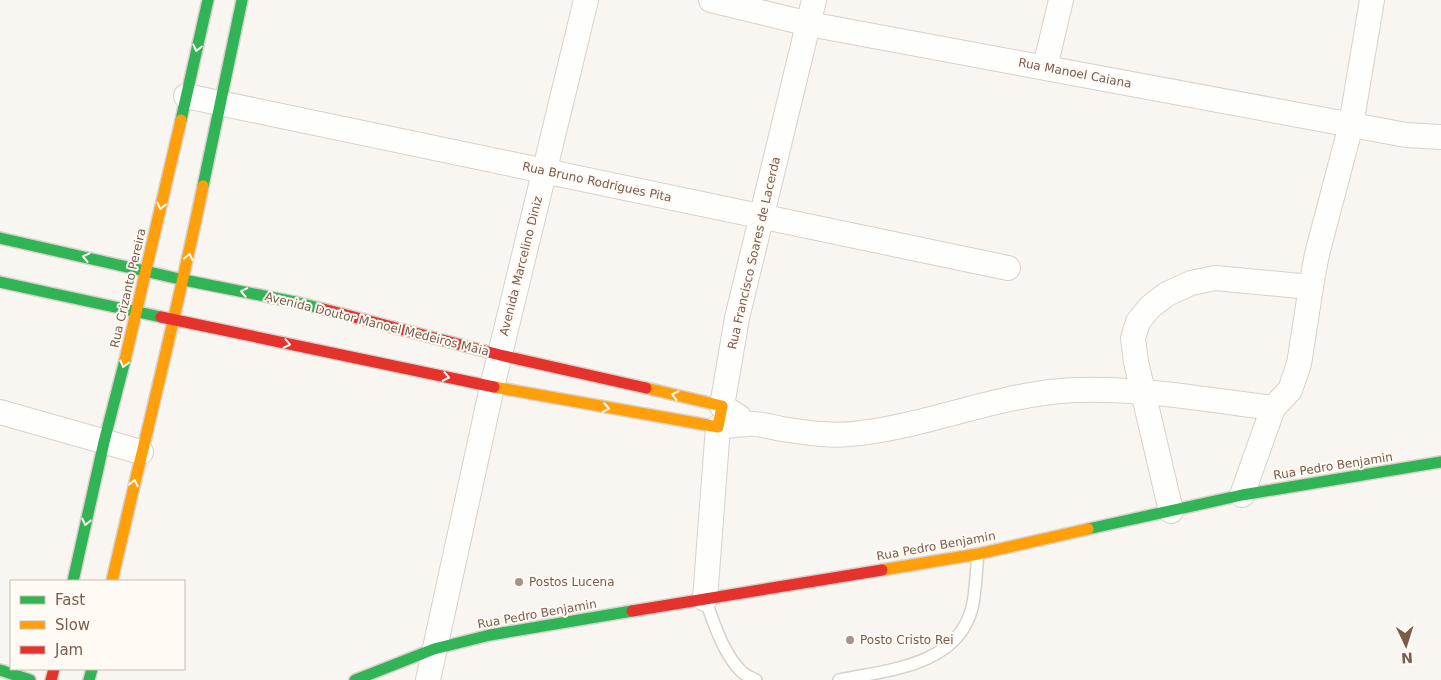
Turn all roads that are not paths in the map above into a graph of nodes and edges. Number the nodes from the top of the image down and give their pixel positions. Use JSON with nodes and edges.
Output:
{"nodes":[{"id":1,"x":208,"y":0,"type":"edge"},
{"id":2,"x":242,"y":0,"type":"edge"},
{"id":3,"x":586,"y":0,"type":"edge"},
{"id":4,"x":711,"y":0,"type":"edge"},
{"id":5,"x":814,"y":0,"type":"edge"},
{"id":6,"x":1061,"y":0,"type":"edge"},
{"id":7,"x":1372,"y":0,"type":"edge"},
{"id":8,"x":809,"y":24,"type":"junction"},
{"id":9,"x":1045,"y":67,"type":"junction"},
{"id":10,"x":186,"y":96,"type":"junction"},
{"id":11,"x":220,"y":103,"type":"junction"},
{"id":12,"x":1351,"y":125,"type":"junction"},
{"id":13,"x":1441,"y":137,"type":"edge"},
{"id":14,"x":544,"y":171,"type":"junction"},
{"id":15,"x":762,"y":216,"type":"junction"},
{"id":16,"x":0,"y":238,"type":"edge"},
{"id":17,"x":1008,"y":268,"type":"dead end"},
{"id":18,"x":146,"y":271,"type":"junction"},
{"id":19,"x":184,"y":280,"type":"junction"},
{"id":20,"x":0,"y":282,"type":"edge"},
{"id":21,"x":1311,"y":287,"type":"junction"},
{"id":22,"x":137,"y":311,"type":"junction"},
{"id":23,"x":174,"y":321,"type":"junction"},
{"id":24,"x":500,"y":355,"type":"junction"},
{"id":25,"x":492,"y":387,"type":"junction"},
{"id":26,"x":1143,"y":392,"type":"junction"},
{"id":27,"x":1273,"y":408,"type":"junction"},
{"id":28,"x":0,"y":412,"type":"edge"},
{"id":29,"x":720,"y":416,"type":"junction"},
{"id":30,"x":104,"y":442,"type":"junction"},
{"id":31,"x":141,"y":452,"type":"junction"},
{"id":32,"x":1441,"y":462,"type":"edge"},
{"id":33,"x":1242,"y":495,"type":"junction"},
{"id":34,"x":1171,"y":511,"type":"junction"},
{"id":35,"x":978,"y":554,"type":"junction"},
{"id":36,"x":73,"y":580,"type":"edge"},
{"id":37,"x":112,"y":580,"type":"edge"},
{"id":38,"x":705,"y":599,"type":"junction"},
{"id":39,"x":434,"y":649,"type":"junction"},
{"id":40,"x":0,"y":670,"type":"edge"},
{"id":41,"x":30,"y":680,"type":"edge"},
{"id":42,"x":355,"y":680,"type":"edge"},
{"id":43,"x":428,"y":680,"type":"edge"},
{"id":44,"x":756,"y":680,"type":"edge"},
{"id":45,"x":839,"y":680,"type":"edge"}],
"edges":[{"from":1,"to":10,"type":"street","name":"Rua Crizanto Pereira","one_way":true},
{"from":2,"to":11,"type":"street"},
{"from":3,"to":14,"type":"street","name":"Avenida Marcelino Diniz"},
{"from":4,"to":8,"type":"street","name":"Rua Manoel Caiana"},
{"from":5,"to":8,"type":"street","name":"Rua Francisco Soares de Lacerda"},
{"from":6,"to":9,"type":"street"},
{"from":7,"to":12,"type":"street"},
{"from":8,"to":9,"type":"street","name":"Rua Manoel Caiana"},
{"from":8,"to":15,"type":"street","name":"Rua Francisco Soares de Lacerda"},
{"from":9,"to":12,"type":"street","name":"Rua Manoel Caiana"},
{"from":10,"to":11,"type":"street","name":"Rua Bruno Rodrigues Pita"},
{"from":10,"to":18,"type":"street","name":"Rua Crizanto Pereira","one_way":true},
{"from":11,"to":14,"type":"street","name":"Rua Bruno Rodrigues Pita"},
{"from":19,"to":11,"type":"street","one_way":true},
{"from":12,"to":13,"type":"street","name":"Rua Manoel Caiana"},
{"from":12,"to":21,"type":"street"},
{"from":14,"to":15,"type":"street","name":"Rua Bruno Rodrigues Pita"},
{"from":14,"to":24,"type":"street","name":"Avenida Marcelino Diniz"},
{"from":15,"to":17,"type":"street","name":"Rua Bruno Rodrigues Pita"},
{"from":15,"to":29,"type":"street","name":"Rua Francisco Soares de Lacerda"},
{"from":18,"to":16,"type":"street","name":"Avenida Doutor Manoel Medeiros Maia","one_way":true},
{"from":18,"to":19,"type":"street","name":"Avenida Doutor Manoel Medeiros Maia"},
{"from":18,"to":22,"type":"street","name":"Rua Crizanto Pereira"},
{"from":19,"to":23,"type":"street"},
{"from":24,"to":19,"type":"street","name":"Avenida Doutor Manoel Medeiros Maia","one_way":true},
{"from":20,"to":22,"type":"street","name":"Avenida Doutor Manoel Medeiros Maia"},
{"from":21,"to":26,"type":"street"},
{"from":21,"to":27,"type":"street"},
{"from":22,"to":23,"type":"street","name":"Avenida Doutor Manoel Medeiros Maia"},
{"from":22,"to":30,"type":"street","name":"Rua Crizanto Pereira","one_way":true},
{"from":23,"to":25,"type":"street","name":"Avenida Doutor Manoel Medeiros Maia","one_way":true},
{"from":23,"to":31,"type":"street"},
{"from":24,"to":25,"type":"street","name":"Avenida Marcelino Diniz"},
{"from":29,"to":24,"type":"street","name":"Avenida Doutor Manoel Medeiros Maia","one_way":true},
{"from":25,"to":29,"type":"street","name":"Avenida Doutor Manoel Medeiros Maia","one_way":true},
{"from":25,"to":39,"type":"street","name":"Avenida Marcelino Diniz"},
{"from":26,"to":27,"type":"street","name":"Avenida Doutor Manoel Medeiros Maia"},
{"from":26,"to":29,"type":"street","name":"Avenida Doutor Manoel Medeiros Maia"},
{"from":26,"to":34,"type":"street"},
{"from":27,"to":33,"type":"street"},
{"from":28,"to":30,"type":"street"},
{"from":29,"to":38,"type":"street","name":"Rua Francisco Soares de Lacerda"},
{"from":30,"to":31,"type":"street"},
{"from":30,"to":36,"type":"street","name":"Rua Crizanto Pereira","one_way":true},
{"from":37,"to":31,"type":"street","one_way":true},
{"from":32,"to":33,"type":"street","name":"Rua Pedro Benjamin"},
{"from":33,"to":34,"type":"street","name":"Rua Pedro Benjamin"},
{"from":34,"to":35,"type":"street","name":"Rua Pedro Benjamin"},
{"from":35,"to":38,"type":"street","name":"Rua Pedro Benjamin"},
{"from":35,"to":45,"type":"lane"},
{"from":38,"to":39,"type":"street","name":"Rua Pedro Benjamin"},
{"from":38,"to":44,"type":"lane"},
{"from":39,"to":42,"type":"street","name":"Rua Pedro Benjamin"},
{"from":39,"to":43,"type":"street","name":"Avenida Marcelino Diniz"},
{"from":40,"to":41,"type":"street"}]}
